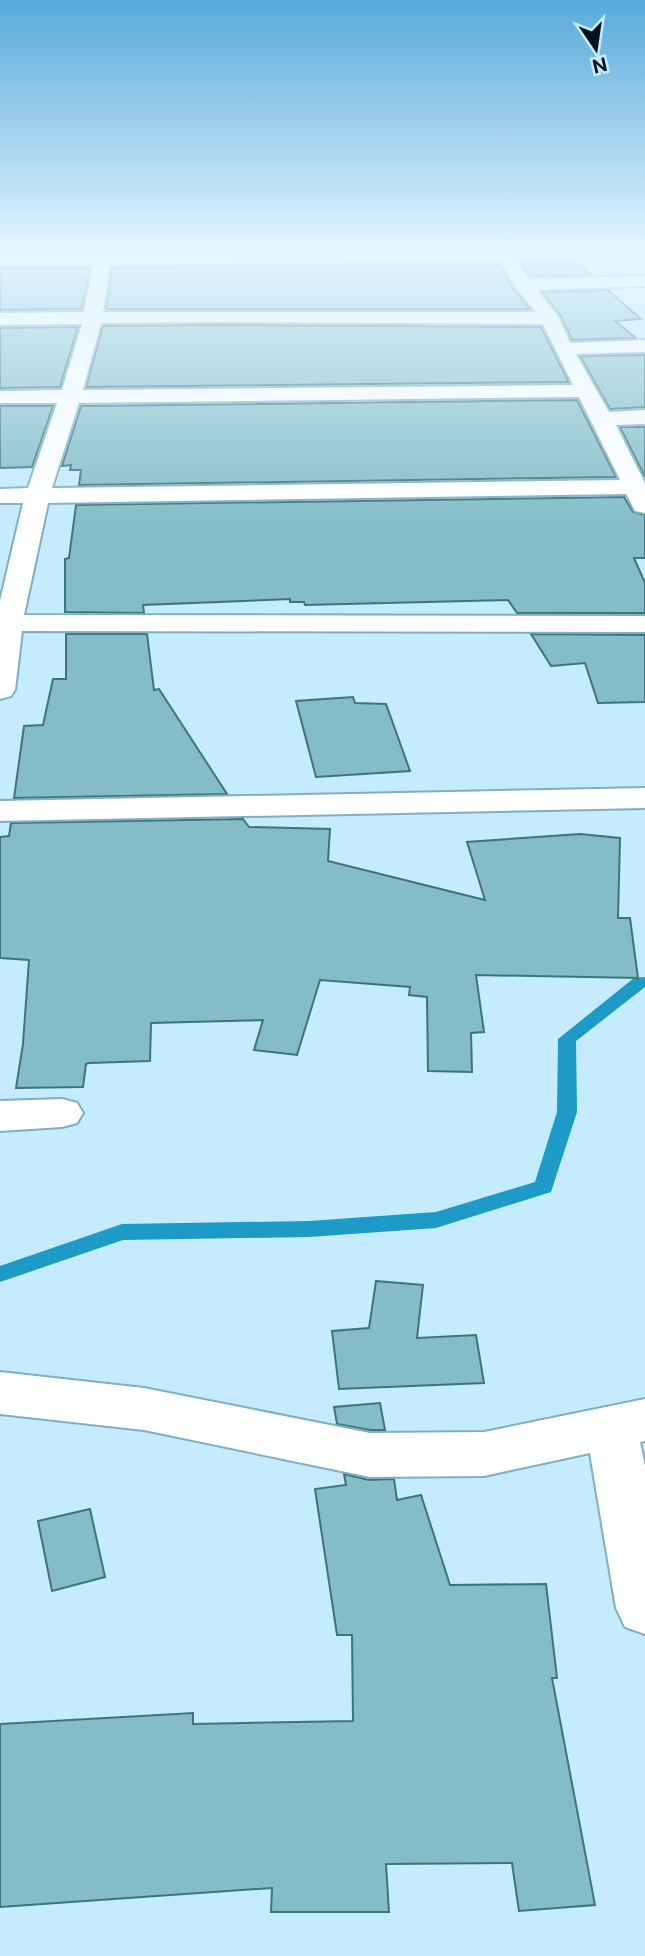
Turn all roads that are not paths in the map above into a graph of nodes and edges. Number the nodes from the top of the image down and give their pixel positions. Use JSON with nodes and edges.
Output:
{"nodes":[{"id":1,"x":86,"y":341,"type":"edge"},
{"id":2,"x":560,"y":341,"type":"edge"},
{"id":3,"x":645,"y":346,"type":"edge"},
{"id":4,"x":563,"y":349,"type":"junction"},
{"id":5,"x":584,"y":391,"type":"junction"},
{"id":6,"x":0,"y":397,"type":"edge"},
{"id":7,"x":70,"y":397,"type":"junction"},
{"id":8,"x":645,"y":417,"type":"edge"},
{"id":9,"x":602,"y":419,"type":"junction"},
{"id":10,"x":635,"y":486,"type":"junction"},
{"id":11,"x":0,"y":496,"type":"edge"},
{"id":12,"x":37,"y":496,"type":"junction"},
{"id":13,"x":645,"y":509,"type":"edge"},
{"id":14,"x":5,"y":622,"type":"edge"},
{"id":15,"x":645,"y":624,"type":"edge"},
{"id":16,"x":0,"y":690,"type":"edge"},
{"id":17,"x":645,"y":799,"type":"edge"},
{"id":18,"x":0,"y":811,"type":"edge"},
{"id":19,"x":62,"y":1113,"type":"dead end"},
{"id":20,"x":0,"y":1116,"type":"edge"},
{"id":21,"x":0,"y":1393,"type":"edge"},
{"id":22,"x":628,"y":1423,"type":"edge"},
{"id":23,"x":645,"y":1608,"type":"edge"}],
"edges":[{"from":1,"to":7,"type":"street"},
{"from":2,"to":4,"type":"street"},
{"from":3,"to":4,"type":"street"},
{"from":4,"to":5,"type":"street"},
{"from":5,"to":7,"type":"street"},
{"from":5,"to":9,"type":"street"},
{"from":6,"to":7,"type":"street"},
{"from":7,"to":12,"type":"street"},
{"from":8,"to":9,"type":"street"},
{"from":9,"to":10,"type":"street"},
{"from":10,"to":12,"type":"street"},
{"from":10,"to":13,"type":"street"},
{"from":11,"to":12,"type":"street"},
{"from":12,"to":14,"type":"street"},
{"from":14,"to":15,"type":"street"},
{"from":14,"to":16,"type":"street"},
{"from":17,"to":18,"type":"street"},
{"from":19,"to":20,"type":"street"},
{"from":21,"to":22,"type":"street"},
{"from":22,"to":23,"type":"street"}]}
